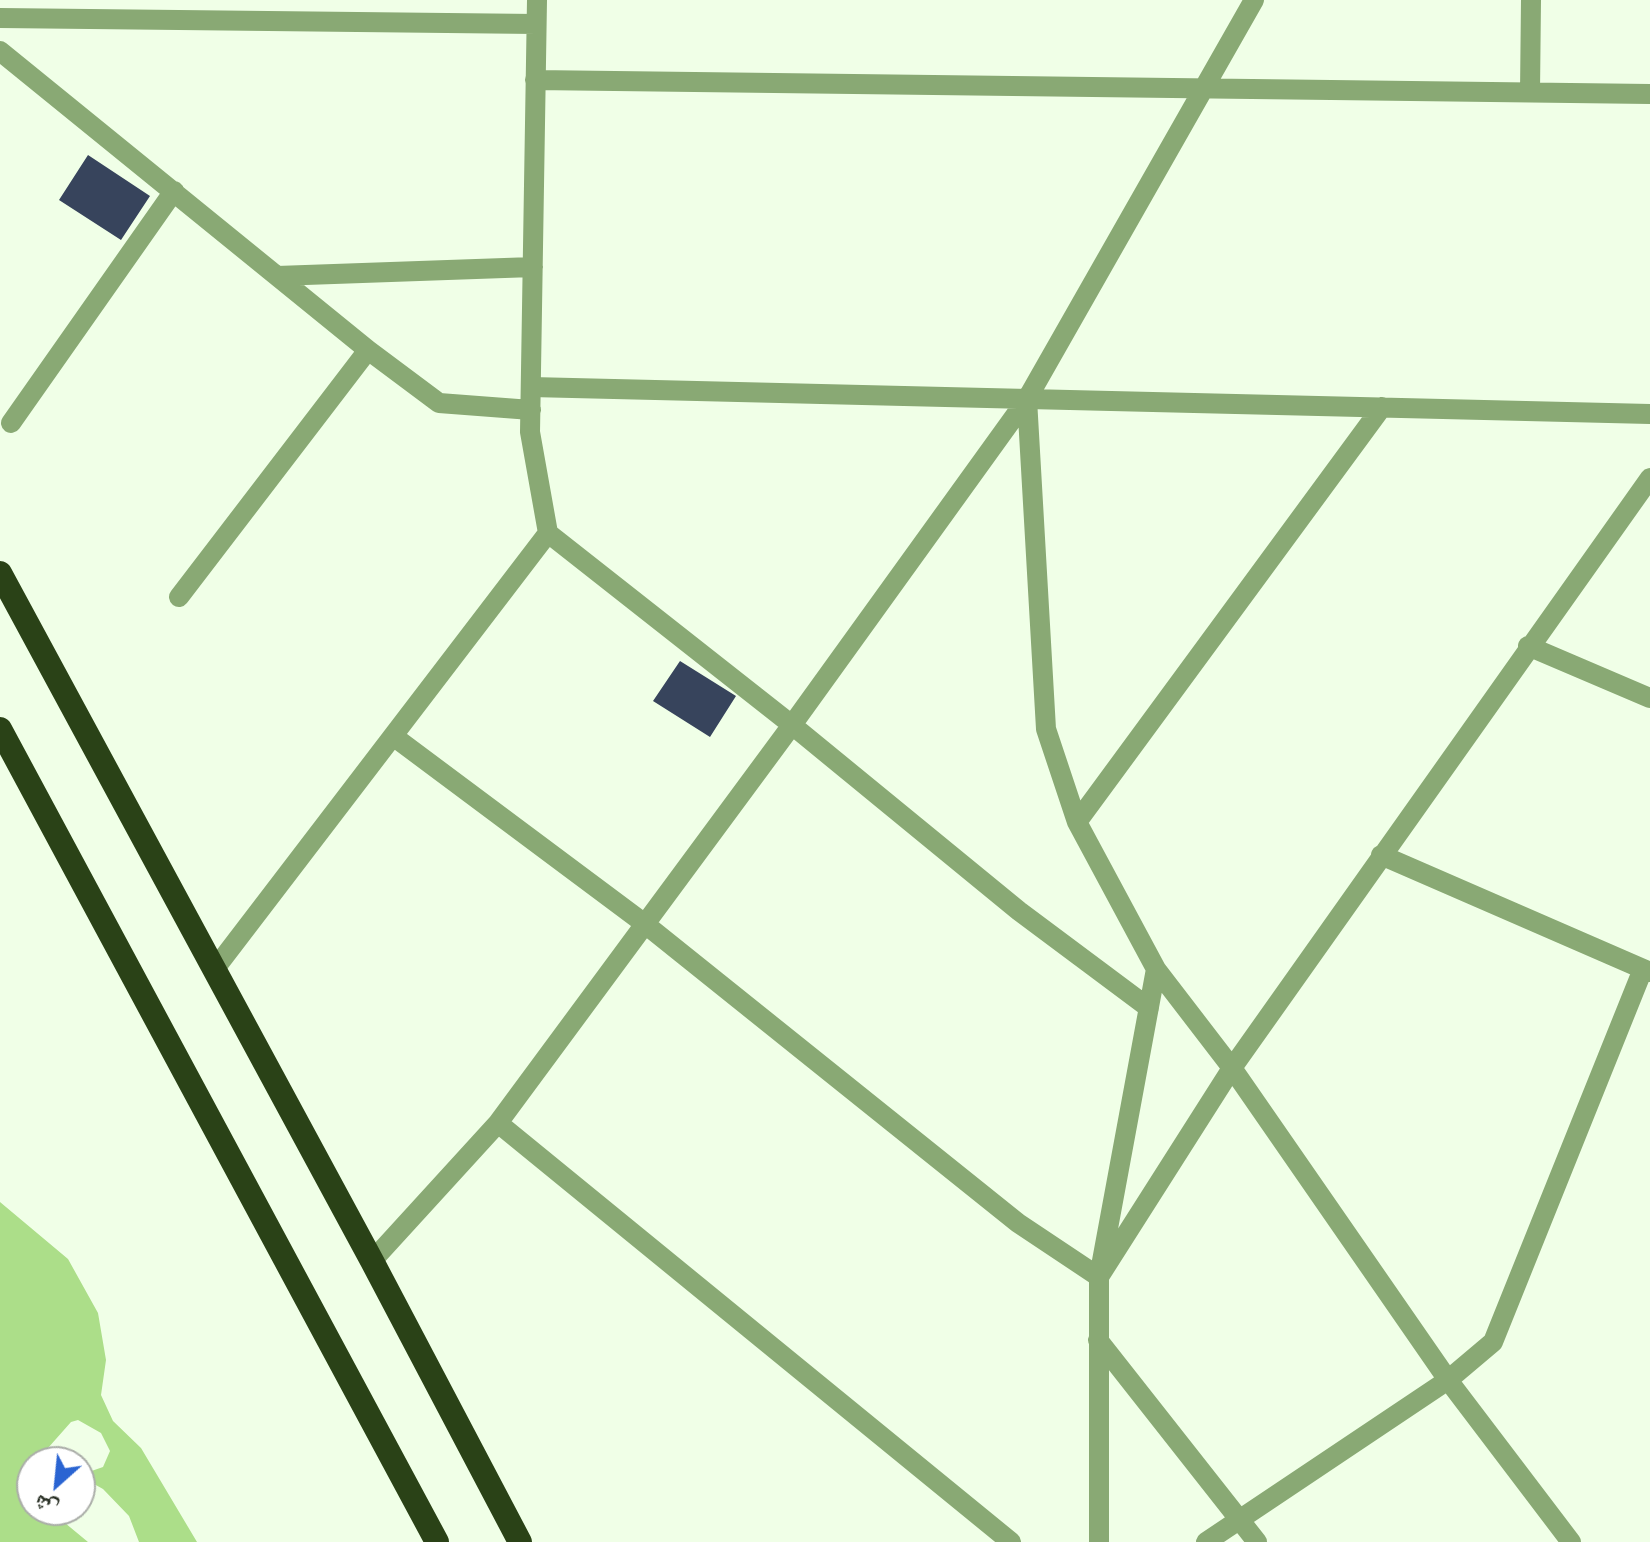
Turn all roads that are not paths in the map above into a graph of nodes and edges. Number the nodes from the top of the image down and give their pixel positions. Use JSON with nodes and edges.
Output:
{"nodes":[{"id":1,"x":537,"y":0,"type":"edge"},
{"id":2,"x":1254,"y":0,"type":"edge"},
{"id":3,"x":1531,"y":0,"type":"edge"},
{"id":4,"x":0,"y":18,"type":"edge"},
{"id":5,"x":536,"y":24,"type":"junction"},
{"id":6,"x":0,"y":51,"type":"edge"},
{"id":7,"x":535,"y":80,"type":"junction"},
{"id":8,"x":1201,"y":88,"type":"junction"},
{"id":9,"x":1530,"y":92,"type":"junction"},
{"id":10,"x":1650,"y":94,"type":"edge"},
{"id":11,"x":174,"y":191,"type":"junction"},
{"id":12,"x":533,"y":267,"type":"junction"},
{"id":13,"x":277,"y":276,"type":"junction"},
{"id":14,"x":368,"y":350,"type":"junction"},
{"id":15,"x":531,"y":387,"type":"junction"},
{"id":16,"x":1027,"y":399,"type":"junction"},
{"id":17,"x":1382,"y":407,"type":"junction"},
{"id":18,"x":531,"y":410,"type":"junction"},
{"id":19,"x":1650,"y":414,"type":"edge"},
{"id":20,"x":11,"y":423,"type":"dead end"},
{"id":21,"x":1650,"y":478,"type":"edge"},
{"id":22,"x":548,"y":533,"type":"junction"},
{"id":23,"x":0,"y":573,"type":"edge"},
{"id":24,"x":179,"y":597,"type":"dead end"},
{"id":25,"x":1528,"y":646,"type":"junction"},
{"id":26,"x":1650,"y":698,"type":"edge"},
{"id":27,"x":792,"y":725,"type":"junction"},
{"id":28,"x":0,"y":729,"type":"edge"},
{"id":29,"x":393,"y":736,"type":"junction"},
{"id":30,"x":1077,"y":822,"type":"junction"},
{"id":31,"x":1381,"y":855,"type":"junction"},
{"id":32,"x":645,"y":924,"type":"junction"},
{"id":33,"x":1156,"y":969,"type":"junction"},
{"id":34,"x":214,"y":970,"type":"junction"},
{"id":35,"x":1646,"y":971,"type":"edge"},
{"id":36,"x":1149,"y":1008,"type":"junction"},
{"id":37,"x":1232,"y":1068,"type":"junction"},
{"id":38,"x":498,"y":1123,"type":"junction"},
{"id":39,"x":372,"y":1261,"type":"junction"},
{"id":40,"x":1099,"y":1277,"type":"junction"},
{"id":41,"x":1098,"y":1340,"type":"junction"},
{"id":42,"x":1448,"y":1380,"type":"junction"},
{"id":43,"x":1241,"y":1519,"type":"junction"},
{"id":44,"x":437,"y":1542,"type":"edge"},
{"id":45,"x":520,"y":1542,"type":"edge"},
{"id":46,"x":1011,"y":1542,"type":"edge"},
{"id":47,"x":1099,"y":1542,"type":"edge"},
{"id":48,"x":1206,"y":1542,"type":"edge"},
{"id":49,"x":1257,"y":1542,"type":"edge"},
{"id":50,"x":1571,"y":1542,"type":"edge"}],
"edges":[{"from":1,"to":5,"type":"street"},
{"from":2,"to":8,"type":"street"},
{"from":3,"to":9,"type":"street"},
{"from":4,"to":5,"type":"street"},
{"from":5,"to":7,"type":"street"},
{"from":6,"to":11,"type":"street"},
{"from":7,"to":8,"type":"street"},
{"from":7,"to":12,"type":"street"},
{"from":8,"to":9,"type":"street"},
{"from":8,"to":16,"type":"street"},
{"from":9,"to":10,"type":"street"},
{"from":11,"to":13,"type":"street"},
{"from":11,"to":20,"type":"street"},
{"from":12,"to":13,"type":"street"},
{"from":12,"to":15,"type":"street"},
{"from":13,"to":14,"type":"street"},
{"from":14,"to":18,"type":"street"},
{"from":14,"to":24,"type":"street"},
{"from":15,"to":16,"type":"street"},
{"from":15,"to":18,"type":"street"},
{"from":16,"to":17,"type":"street"},
{"from":16,"to":27,"type":"street"},
{"from":16,"to":30,"type":"street"},
{"from":17,"to":19,"type":"street"},
{"from":17,"to":30,"type":"street"},
{"from":18,"to":22,"type":"street"},
{"from":21,"to":25,"type":"street"},
{"from":22,"to":27,"type":"street"},
{"from":22,"to":29,"type":"street"},
{"from":23,"to":34,"type":"highway"},
{"from":25,"to":26,"type":"street"},
{"from":25,"to":31,"type":"street"},
{"from":27,"to":32,"type":"street"},
{"from":27,"to":36,"type":"street"},
{"from":28,"to":44,"type":"highway"},
{"from":29,"to":32,"type":"street"},
{"from":29,"to":34,"type":"street"},
{"from":30,"to":33,"type":"street"},
{"from":31,"to":35,"type":"street"},
{"from":31,"to":37,"type":"street"},
{"from":32,"to":38,"type":"street"},
{"from":32,"to":40,"type":"street"},
{"from":33,"to":36,"type":"street"},
{"from":33,"to":37,"type":"street"},
{"from":34,"to":39,"type":"highway"},
{"from":35,"to":42,"type":"street"},
{"from":36,"to":40,"type":"street"},
{"from":37,"to":40,"type":"street"},
{"from":37,"to":42,"type":"street"},
{"from":38,"to":39,"type":"street"},
{"from":38,"to":46,"type":"street"},
{"from":39,"to":45,"type":"highway"},
{"from":40,"to":41,"type":"street"},
{"from":41,"to":43,"type":"street"},
{"from":41,"to":47,"type":"street"},
{"from":42,"to":43,"type":"street"},
{"from":42,"to":50,"type":"street"},
{"from":43,"to":48,"type":"street"},
{"from":43,"to":49,"type":"street"}]}
